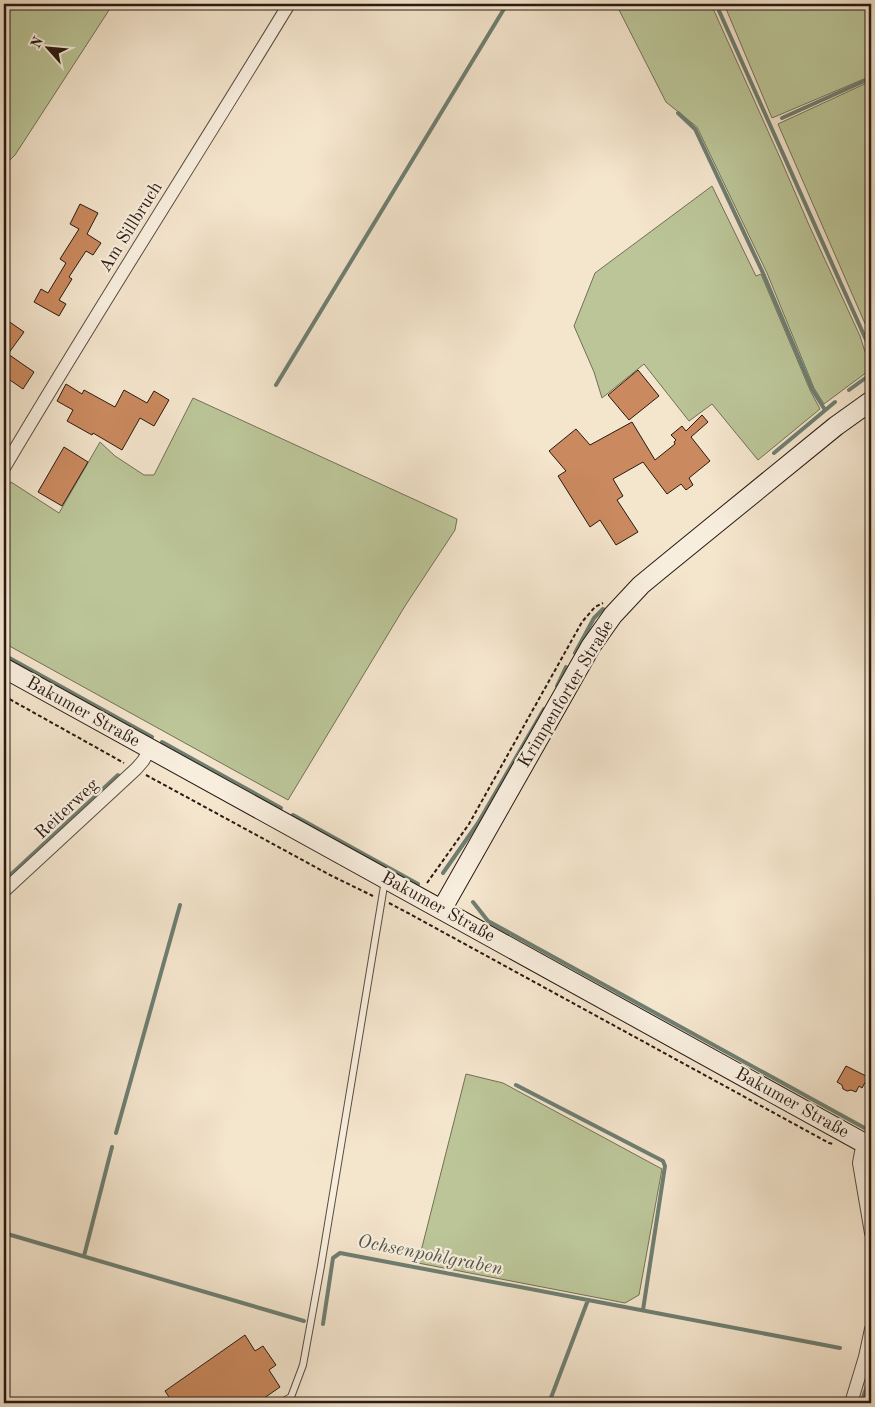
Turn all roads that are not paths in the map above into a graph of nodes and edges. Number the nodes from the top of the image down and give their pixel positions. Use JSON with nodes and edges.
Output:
{"nodes":[{"id":1,"x":289,"y":4,"type":"edge"},
{"id":2,"x":871,"y":401,"type":"edge"},
{"id":3,"x":4,"y":468,"type":"edge"},
{"id":4,"x":4,"y":668,"type":"edge"},
{"id":5,"x":150,"y":749,"type":"junction"},
{"id":6,"x":385,"y":878,"type":"junction"},
{"id":7,"x":4,"y":892,"type":"edge"},
{"id":8,"x":442,"y":909,"type":"junction"},
{"id":9,"x":868,"y":1145,"type":"edge"},
{"id":10,"x":871,"y":1233,"type":"edge"},
{"id":11,"x":871,"y":1329,"type":"edge"},
{"id":12,"x":292,"y":1400,"type":"edge"},
{"id":13,"x":280,"y":1403,"type":"edge"},
{"id":14,"x":851,"y":1403,"type":"edge"}],
"edges":[{"from":1,"to":3,"type":"street","name":"Am Sillbruch"},
{"from":2,"to":8,"type":"main road","name":"Krimpenforter Straße"},
{"from":4,"to":5,"type":"main road","name":"Bakumer Straße"},
{"from":5,"to":6,"type":"main road","name":"Bakumer Straße"},
{"from":5,"to":7,"type":"street","name":"Reiterweg"},
{"from":6,"to":8,"type":"main road","name":"Bakumer Straße"},
{"from":6,"to":12,"type":"lane"},
{"from":8,"to":9,"type":"main road","name":"Bakumer Straße"},
{"from":9,"to":10,"type":"street"},
{"from":11,"to":14,"type":"street"},
{"from":12,"to":13,"type":"lane"}]}
